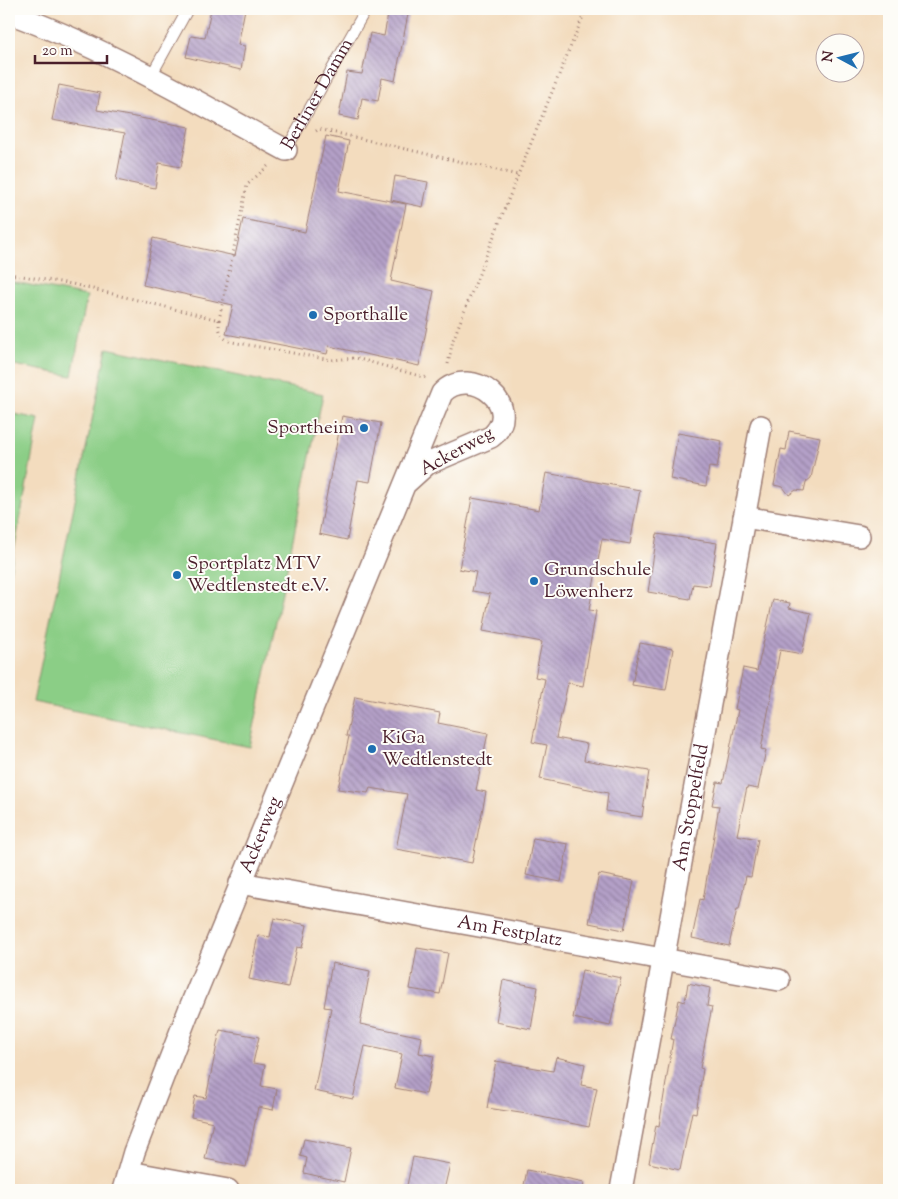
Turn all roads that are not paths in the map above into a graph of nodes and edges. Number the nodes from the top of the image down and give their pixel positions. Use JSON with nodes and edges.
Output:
{"nodes":[{"id":1,"x":188,"y":9,"type":"edge"},
{"id":2,"x":366,"y":9,"type":"edge"},
{"id":3,"x":11,"y":12,"type":"edge"},
{"id":4,"x":151,"y":76,"type":"junction"},
{"id":5,"x":286,"y":150,"type":"joint"},
{"id":6,"x":761,"y":426,"type":"dead end"},
{"id":7,"x":406,"y":482,"type":"junction"},
{"id":8,"x":744,"y":517,"type":"junction"},
{"id":9,"x":859,"y":536,"type":"dead end"},
{"id":10,"x":240,"y":883,"type":"junction"},
{"id":11,"x":663,"y":959,"type":"junction"},
{"id":12,"x":779,"y":980,"type":"dead end"},
{"id":13,"x":126,"y":1181,"type":"edge"},
{"id":14,"x":228,"y":1190,"type":"edge"},
{"id":15,"x":621,"y":1190,"type":"edge"}],
"edges":[{"from":1,"to":4,"type":"lane"},
{"from":2,"to":5,"type":"lane","name":"Berliner Damm"},
{"from":3,"to":4,"type":"street","name":"Berliner Damm"},
{"from":4,"to":5,"type":"street","name":"Berliner Damm"},
{"from":6,"to":8,"type":"street","name":"Am Stoppelfeld"},
{"from":7,"to":7,"type":"street","name":"Ackerweg"},
{"from":7,"to":10,"type":"street","name":"Ackerweg"},
{"from":8,"to":9,"type":"street"},
{"from":8,"to":11,"type":"street","name":"Am Stoppelfeld"},
{"from":10,"to":11,"type":"street","name":"Am Festplatz"},
{"from":10,"to":13,"type":"street","name":"Ackerweg"},
{"from":11,"to":12,"type":"street","name":"Am Festplatz"},
{"from":11,"to":15,"type":"street","name":"Am Stoppelfeld"},
{"from":13,"to":14,"type":"street"}]}
